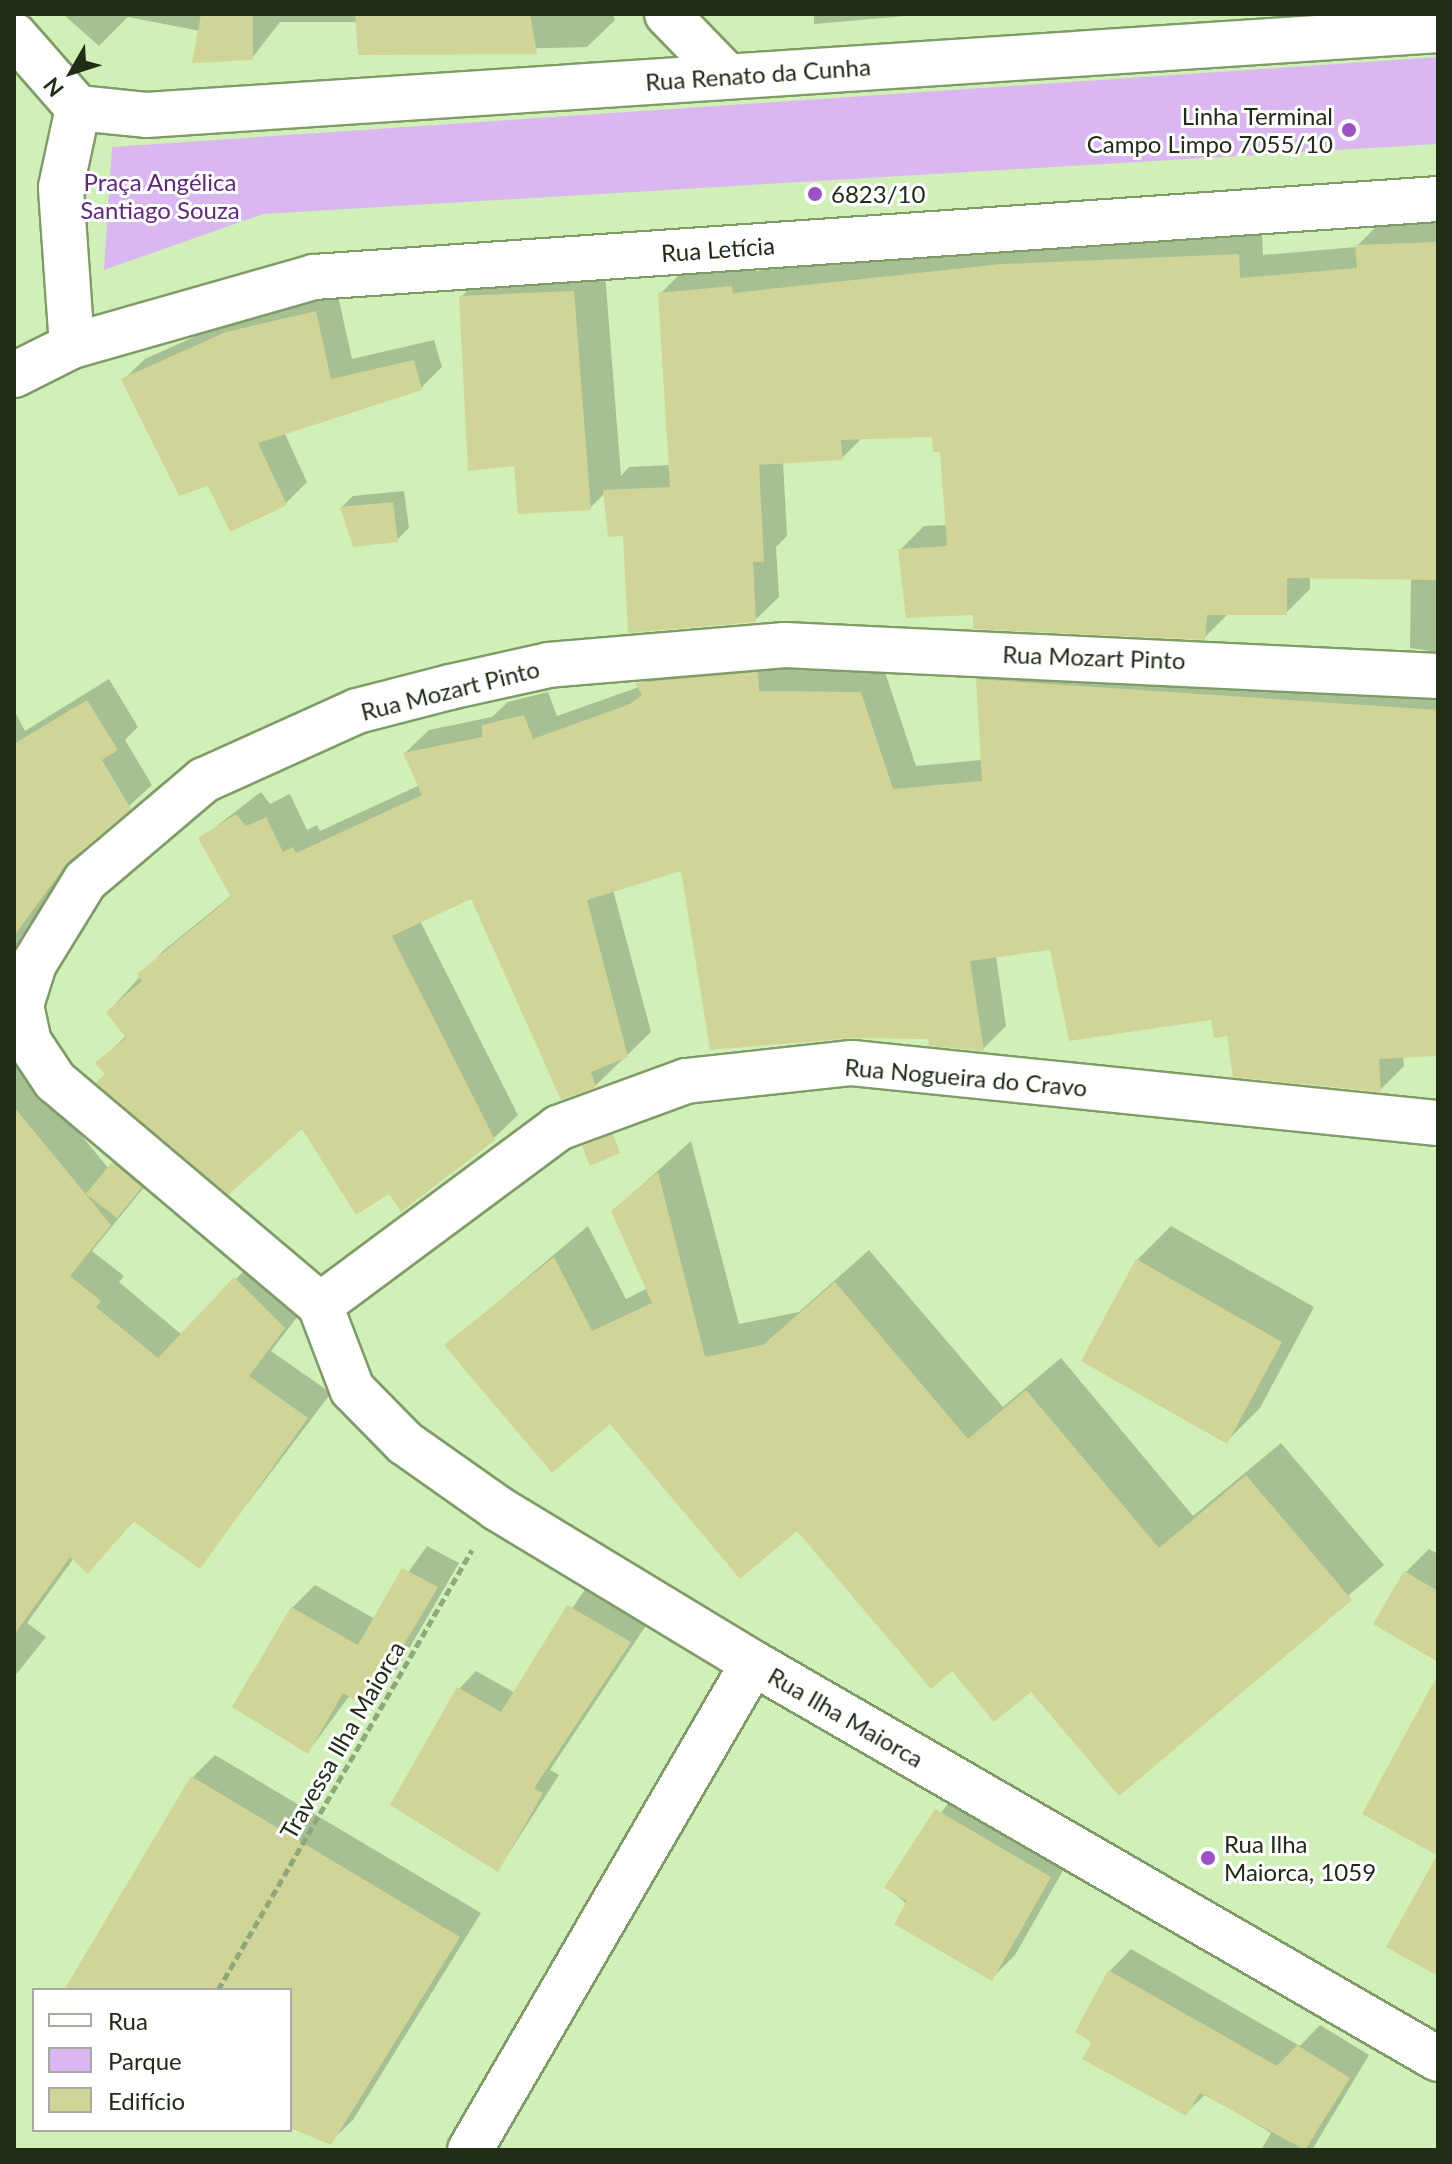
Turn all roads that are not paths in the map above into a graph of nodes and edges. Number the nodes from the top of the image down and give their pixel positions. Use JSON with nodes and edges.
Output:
{"nodes":[{"id":1,"x":667,"y":14,"type":"edge"},
{"id":2,"x":1438,"y":30,"type":"edge"},
{"id":3,"x":14,"y":35,"type":"edge"},
{"id":4,"x":727,"y":76,"type":"junction"},
{"id":5,"x":78,"y":108,"type":"junction"},
{"id":6,"x":1438,"y":199,"type":"edge"},
{"id":7,"x":72,"y":346,"type":"junction"},
{"id":8,"x":14,"y":375,"type":"edge"},
{"id":9,"x":1438,"y":676,"type":"edge"},
{"id":10,"x":1438,"y":1123,"type":"edge"},
{"id":11,"x":320,"y":1305,"type":"junction"},
{"id":12,"x":753,"y":1663,"type":"junction"},
{"id":13,"x":1438,"y":2059,"type":"edge"},
{"id":14,"x":470,"y":2150,"type":"edge"}],
"edges":[{"from":1,"to":4,"type":"street"},
{"from":2,"to":4,"type":"street","name":"Rua Renato da Cunha"},
{"from":3,"to":5,"type":"street"},
{"from":4,"to":5,"type":"street","name":"Rua Renato da Cunha"},
{"from":5,"to":7,"type":"street"},
{"from":6,"to":7,"type":"street","name":"Rua Letícia"},
{"from":7,"to":8,"type":"street","name":"Rua Letícia"},
{"from":9,"to":11,"type":"street","name":"Rua Mozart Pinto"},
{"from":10,"to":11,"type":"street","name":"Rua Nogueira do Cravo"},
{"from":11,"to":12,"type":"street","name":"Rua Ilha Maiorca"},
{"from":12,"to":13,"type":"street","name":"Rua Ilha Maiorca"},
{"from":12,"to":14,"type":"street"}]}
